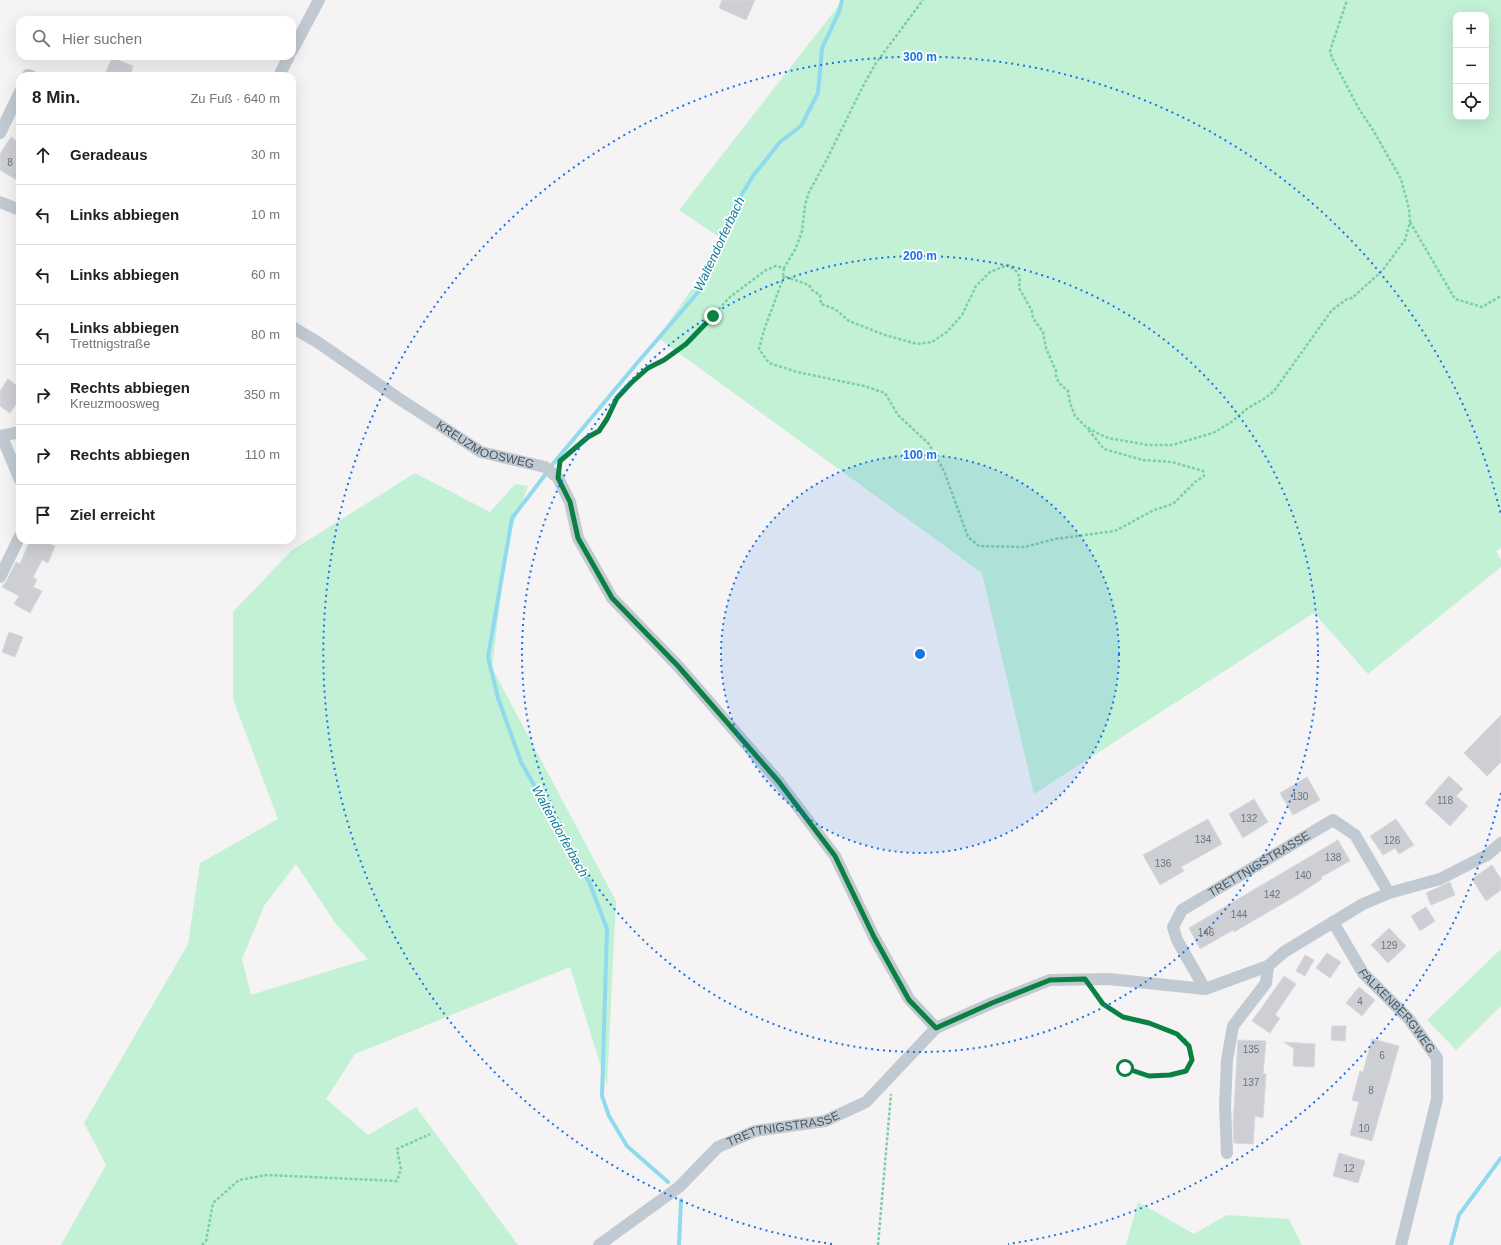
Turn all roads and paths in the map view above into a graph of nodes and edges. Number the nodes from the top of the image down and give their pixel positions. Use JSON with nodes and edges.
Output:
{"nodes":[{"id":1,"x":319,"y":0,"type":"edge"},
{"id":2,"x":924,"y":0,"type":"edge"},
{"id":3,"x":1346,"y":0,"type":"edge"},
{"id":4,"x":296,"y":43,"type":"edge"},
{"id":5,"x":287,"y":60,"type":"edge"},
{"id":6,"x":281,"y":72,"type":"edge"},
{"id":7,"x":16,"y":100,"type":"edge"},
{"id":8,"x":0,"y":133,"type":"edge"},
{"id":9,"x":0,"y":202,"type":"edge"},
{"id":10,"x":16,"y":208,"type":"edge"},
{"id":11,"x":1410,"y":222,"type":"junction"},
{"id":12,"x":784,"y":268,"type":"junction"},
{"id":13,"x":784,"y":276,"type":"junction"},
{"id":14,"x":1501,"y":296,"type":"edge"},
{"id":15,"x":296,"y":329,"type":"edge"},
{"id":16,"x":1085,"y":426,"type":"junction"},
{"id":17,"x":16,"y":433,"type":"edge"},
{"id":18,"x":1,"y":436,"type":"edge"},
{"id":19,"x":16,"y":471,"type":"edge"},
{"id":20,"x":558,"y":478,"type":"junction"},
{"id":21,"x":16,"y":544,"type":"edge"},
{"id":22,"x":0,"y":577,"type":"edge"},
{"id":23,"x":1501,"y":843,"type":"edge"},
{"id":24,"x":1389,"y":893,"type":"junction"},
{"id":25,"x":1333,"y":922,"type":"junction"},
{"id":26,"x":1268,"y":966,"type":"junction"},
{"id":27,"x":1085,"y":979,"type":"junction"},
{"id":28,"x":1205,"y":989,"type":"junction"},
{"id":29,"x":936,"y":1028,"type":"junction"},
{"id":30,"x":1125,"y":1068,"type":"dead end"},
{"id":31,"x":892,"y":1073,"type":"junction"},
{"id":32,"x":430,"y":1134,"type":"dead end"},
{"id":33,"x":1227,"y":1153,"type":"dead end"},
{"id":34,"x":202,"y":1245,"type":"edge"},
{"id":35,"x":599,"y":1245,"type":"edge"},
{"id":36,"x":878,"y":1245,"type":"edge"},
{"id":37,"x":1401,"y":1245,"type":"edge"}],
"edges":[{"from":1,"to":4,"type":"street"},
{"from":2,"to":12,"type":"path"},
{"from":3,"to":11,"type":"path"},
{"from":5,"to":6,"type":"street"},
{"from":7,"to":8,"type":"street"},
{"from":9,"to":10,"type":"street"},
{"from":11,"to":14,"type":"path"},
{"from":11,"to":16,"type":"path"},
{"from":12,"to":13,"type":"path"},
{"from":12,"to":20,"type":"path"},
{"from":13,"to":16,"type":"path"},
{"from":13,"to":16,"type":"path"},
{"from":15,"to":20,"type":"street","name":"KREUZMOOSWEG"},
{"from":17,"to":18,"type":"street"},
{"from":18,"to":19,"type":"street"},
{"from":20,"to":29,"type":"street","name":"KREUZMOOSWEG"},
{"from":21,"to":22,"type":"street"},
{"from":23,"to":24,"type":"street","name":"TRETTNIGSTRASSE"},
{"from":24,"to":25,"type":"street","name":"TRETTNIGSTRASSE"},
{"from":24,"to":28,"type":"street","name":"TRETTNIGSTRASSE"},
{"from":25,"to":26,"type":"street","name":"TRETTNIGSTRASSE"},
{"from":25,"to":37,"type":"street","name":"FALKENBERGWEG"},
{"from":26,"to":28,"type":"street","name":"TRETTNIGSTRASSE"},
{"from":26,"to":33,"type":"street"},
{"from":27,"to":28,"type":"street","name":"TRETTNIGSTRASSE"},
{"from":27,"to":29,"type":"street","name":"TRETTNIGSTRASSE"},
{"from":27,"to":30,"type":"path"},
{"from":29,"to":31,"type":"street","name":"TRETTNIGSTRASSE"},
{"from":31,"to":35,"type":"street","name":"TRETTNIGSTRASSE"},
{"from":31,"to":36,"type":"path"},
{"from":32,"to":34,"type":"path"}]}
